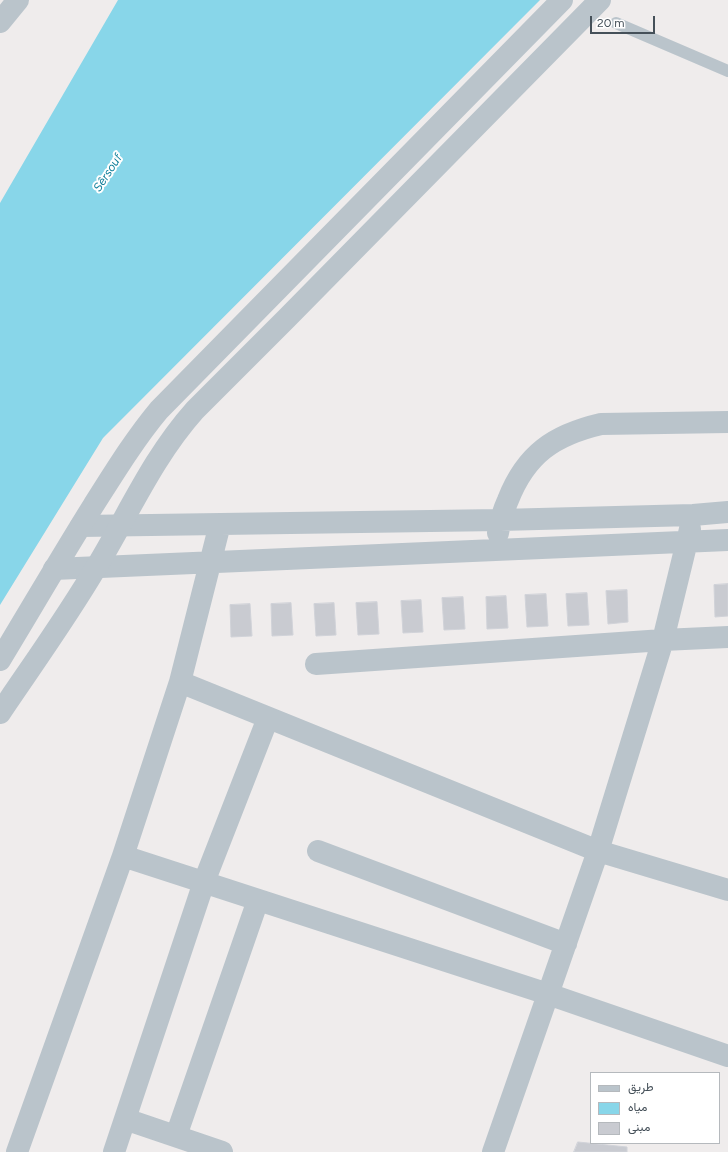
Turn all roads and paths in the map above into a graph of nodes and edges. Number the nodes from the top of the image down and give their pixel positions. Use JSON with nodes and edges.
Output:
{"nodes":[{"id":1,"x":18,"y":0,"type":"edge"},
{"id":2,"x":562,"y":0,"type":"edge"},
{"id":3,"x":600,"y":0,"type":"edge"},
{"id":4,"x":0,"y":22,"type":"edge"},
{"id":5,"x":616,"y":22,"type":"dead end"},
{"id":6,"x":728,"y":71,"type":"edge"},
{"id":7,"x":266,"y":301,"type":"junction"},
{"id":8,"x":286,"y":320,"type":"junction"},
{"id":9,"x":728,"y":422,"type":"edge"},
{"id":10,"x":728,"y":512,"type":"edge"},
{"id":11,"x":693,"y":515,"type":"junction"},
{"id":12,"x":500,"y":520,"type":"junction"},
{"id":13,"x":220,"y":524,"type":"junction"},
{"id":14,"x":121,"y":525,"type":"junction"},
{"id":15,"x":80,"y":526,"type":"junction"},
{"id":16,"x":728,"y":540,"type":"edge"},
{"id":17,"x":686,"y":542,"type":"junction"},
{"id":18,"x":496,"y":550,"type":"junction"},
{"id":19,"x":210,"y":562,"type":"junction"},
{"id":20,"x":97,"y":567,"type":"junction"},
{"id":21,"x":54,"y":570,"type":"junction"},
{"id":22,"x":728,"y":637,"type":"edge"},
{"id":23,"x":663,"y":640,"type":"junction"},
{"id":24,"x":0,"y":660,"type":"edge"},
{"id":25,"x":316,"y":664,"type":"dead end"},
{"id":26,"x":180,"y":682,"type":"junction"},
{"id":27,"x":0,"y":712,"type":"edge"},
{"id":28,"x":268,"y":718,"type":"junction"},
{"id":29,"x":318,"y":851,"type":"dead end"},
{"id":30,"x":598,"y":851,"type":"junction"},
{"id":31,"x":123,"y":856,"type":"junction"},
{"id":32,"x":204,"y":882,"type":"junction"},
{"id":33,"x":728,"y":890,"type":"edge"},
{"id":34,"x":258,"y":900,"type":"junction"},
{"id":35,"x":566,"y":944,"type":"junction"},
{"id":36,"x":548,"y":994,"type":"junction"},
{"id":37,"x":728,"y":1056,"type":"edge"},
{"id":38,"x":125,"y":1118,"type":"junction"},
{"id":39,"x":176,"y":1136,"type":"junction"},
{"id":40,"x":17,"y":1152,"type":"edge"},
{"id":41,"x":114,"y":1152,"type":"edge"},
{"id":42,"x":222,"y":1152,"type":"edge"},
{"id":43,"x":493,"y":1152,"type":"edge"}],
"edges":[{"from":1,"to":4,"type":"street"},
{"from":2,"to":7,"type":"street"},
{"from":3,"to":8,"type":"street"},
{"from":5,"to":6,"type":"lane"},
{"from":7,"to":8,"type":"street"},
{"from":7,"to":15,"type":"street"},
{"from":8,"to":14,"type":"street"},
{"from":9,"to":12,"type":"street"},
{"from":10,"to":11,"type":"street"},
{"from":11,"to":12,"type":"street"},
{"from":11,"to":17,"type":"street"},
{"from":12,"to":13,"type":"street"},
{"from":12,"to":18,"type":"street"},
{"from":13,"to":14,"type":"street"},
{"from":13,"to":19,"type":"street"},
{"from":14,"to":15,"type":"street"},
{"from":14,"to":20,"type":"street"},
{"from":15,"to":21,"type":"street"},
{"from":16,"to":17,"type":"street"},
{"from":17,"to":18,"type":"street"},
{"from":17,"to":23,"type":"street"},
{"from":18,"to":19,"type":"street"},
{"from":19,"to":20,"type":"street"},
{"from":19,"to":26,"type":"street"},
{"from":20,"to":21,"type":"street"},
{"from":20,"to":27,"type":"street"},
{"from":21,"to":24,"type":"street"},
{"from":22,"to":23,"type":"street"},
{"from":23,"to":25,"type":"street"},
{"from":23,"to":30,"type":"street"},
{"from":26,"to":28,"type":"street"},
{"from":26,"to":31,"type":"street"},
{"from":28,"to":30,"type":"street"},
{"from":28,"to":32,"type":"street"},
{"from":29,"to":35,"type":"street"},
{"from":30,"to":33,"type":"street"},
{"from":30,"to":35,"type":"street"},
{"from":31,"to":32,"type":"street"},
{"from":31,"to":40,"type":"street"},
{"from":32,"to":34,"type":"street"},
{"from":32,"to":38,"type":"street"},
{"from":34,"to":36,"type":"street"},
{"from":34,"to":39,"type":"street"},
{"from":35,"to":36,"type":"street"},
{"from":36,"to":37,"type":"street"},
{"from":36,"to":43,"type":"street"},
{"from":38,"to":39,"type":"street"},
{"from":38,"to":41,"type":"street"},
{"from":39,"to":42,"type":"street"}]}
